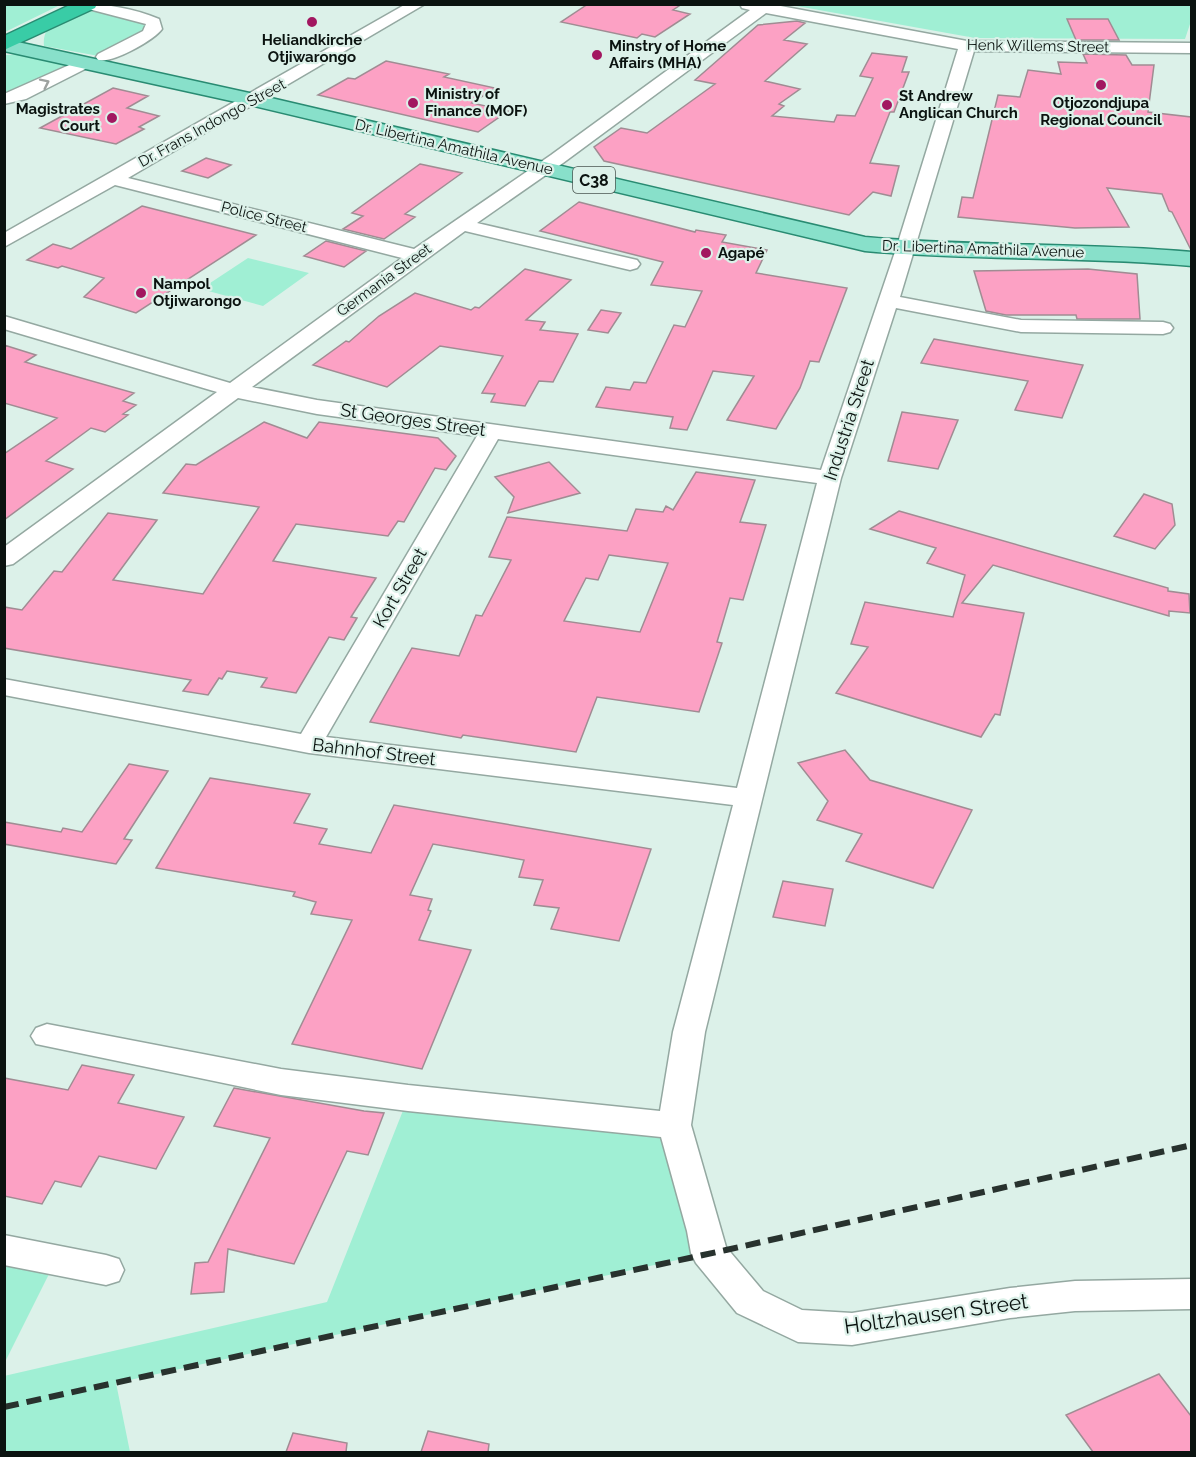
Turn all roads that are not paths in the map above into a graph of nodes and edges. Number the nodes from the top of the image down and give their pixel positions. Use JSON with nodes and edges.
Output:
{"nodes":[{"id":1,"x":418,"y":4,"type":"edge"},
{"id":2,"x":743,"y":4,"type":"edge"},
{"id":3,"x":87,"y":5,"type":"edge"},
{"id":4,"x":763,"y":6,"type":"edge"},
{"id":5,"x":58,"y":12,"type":"edge"},
{"id":6,"x":6,"y":42,"type":"edge"},
{"id":7,"x":967,"y":46,"type":"junction"},
{"id":8,"x":1191,"y":48,"type":"edge"},
{"id":9,"x":42,"y":50,"type":"junction"},
{"id":10,"x":94,"y":60,"type":"junction"},
{"id":11,"x":260,"y":96,"type":"junction"},
{"id":12,"x":4,"y":99,"type":"edge"},
{"id":13,"x":550,"y":163,"type":"junction"},
{"id":14,"x":112,"y":179,"type":"junction"},
{"id":15,"x":462,"y":225,"type":"junction"},
{"id":16,"x":4,"y":241,"type":"edge"},
{"id":17,"x":908,"y":242,"type":"junction"},
{"id":18,"x":1191,"y":245,"type":"edge"},
{"id":19,"x":417,"y":256,"type":"junction"},
{"id":20,"x":1191,"y":259,"type":"edge"},
{"id":21,"x":630,"y":264,"type":"dead end"},
{"id":22,"x":888,"y":301,"type":"junction"},
{"id":23,"x":4,"y":322,"type":"edge"},
{"id":24,"x":1163,"y":328,"type":"dead end"},
{"id":25,"x":232,"y":390,"type":"junction"},
{"id":26,"x":491,"y":431,"type":"junction"},
{"id":27,"x":830,"y":478,"type":"junction"},
{"id":28,"x":4,"y":560,"type":"edge"},
{"id":29,"x":4,"y":687,"type":"edge"},
{"id":30,"x":309,"y":744,"type":"junction"},
{"id":31,"x":747,"y":798,"type":"junction"},
{"id":32,"x":47,"y":1036,"type":"dead end"},
{"id":33,"x":674,"y":1125,"type":"junction"},
{"id":34,"x":4,"y":1250,"type":"edge"},
{"id":35,"x":106,"y":1269,"type":"dead end"},
{"id":36,"x":1191,"y":1294,"type":"edge"}],
"edges":[{"from":1,"to":11,"type":"street","name":"Dr. Frans Indongo Street"},
{"from":2,"to":4,"type":"street","name":"Henk Willems Street"},
{"from":3,"to":5,"type":"highway"},
{"from":3,"to":10,"type":"street"},
{"from":4,"to":7,"type":"street","name":"Henk Willems Street"},
{"from":4,"to":13,"type":"street","name":"Germania Street"},
{"from":5,"to":6,"type":"highway"},
{"from":5,"to":9,"type":"highway"},
{"from":6,"to":9,"type":"main road","name":"Dr. Libertina Amathila Avenue","number":"C38"},
{"from":7,"to":8,"type":"street","name":"Henk Willems Street"},
{"from":7,"to":17,"type":"street","name":"Industria Street"},
{"from":9,"to":10,"type":"main road","name":"Dr. Libertina Amathila Avenue","number":"C38"},
{"from":10,"to":11,"type":"main road","name":"Dr. Libertina Amathila Avenue","number":"C38"},
{"from":12,"to":10,"type":"street","one_way":true},
{"from":11,"to":13,"type":"main road","name":"Dr. Libertina Amathila Avenue","number":"C38"},
{"from":11,"to":14,"type":"street","name":"Dr. Frans Indongo Street"},
{"from":13,"to":15,"type":"street","name":"Germania Street"},
{"from":13,"to":17,"type":"main road","name":"Dr. Libertina Amathila Avenue","number":"C38"},
{"from":14,"to":16,"type":"street","name":"Dr. Frans Indongo Street"},
{"from":14,"to":19,"type":"street","name":"Police Street"},
{"from":15,"to":19,"type":"street","name":"Germania Street"},
{"from":15,"to":21,"type":"street"},
{"from":17,"to":18,"type":"main road","name":"Dr. Libertina Amathila Avenue","number":"C38"},
{"from":17,"to":20,"type":"main road","name":"Dr. Libertina Amathila Avenue","number":"C38"},
{"from":17,"to":22,"type":"street","name":"Industria Street"},
{"from":19,"to":25,"type":"street","name":"Germania Street"},
{"from":22,"to":24,"type":"street"},
{"from":22,"to":27,"type":"street","name":"Industria Street"},
{"from":23,"to":25,"type":"street","name":"St Georges Street"},
{"from":25,"to":26,"type":"street","name":"St Georges Street"},
{"from":25,"to":28,"type":"street","name":"Germania Street"},
{"from":26,"to":27,"type":"street","name":"St Georges Street"},
{"from":26,"to":30,"type":"street","name":"Kort Street"},
{"from":27,"to":31,"type":"street","name":"Industria Street"},
{"from":29,"to":30,"type":"street","name":"Bahnhof Street"},
{"from":30,"to":31,"type":"street","name":"Bahnhof Street"},
{"from":31,"to":33,"type":"street","name":"Holtzhausen Street"},
{"from":32,"to":33,"type":"street"},
{"from":33,"to":36,"type":"street","name":"Holtzhausen Street"},
{"from":34,"to":35,"type":"street"}]}
